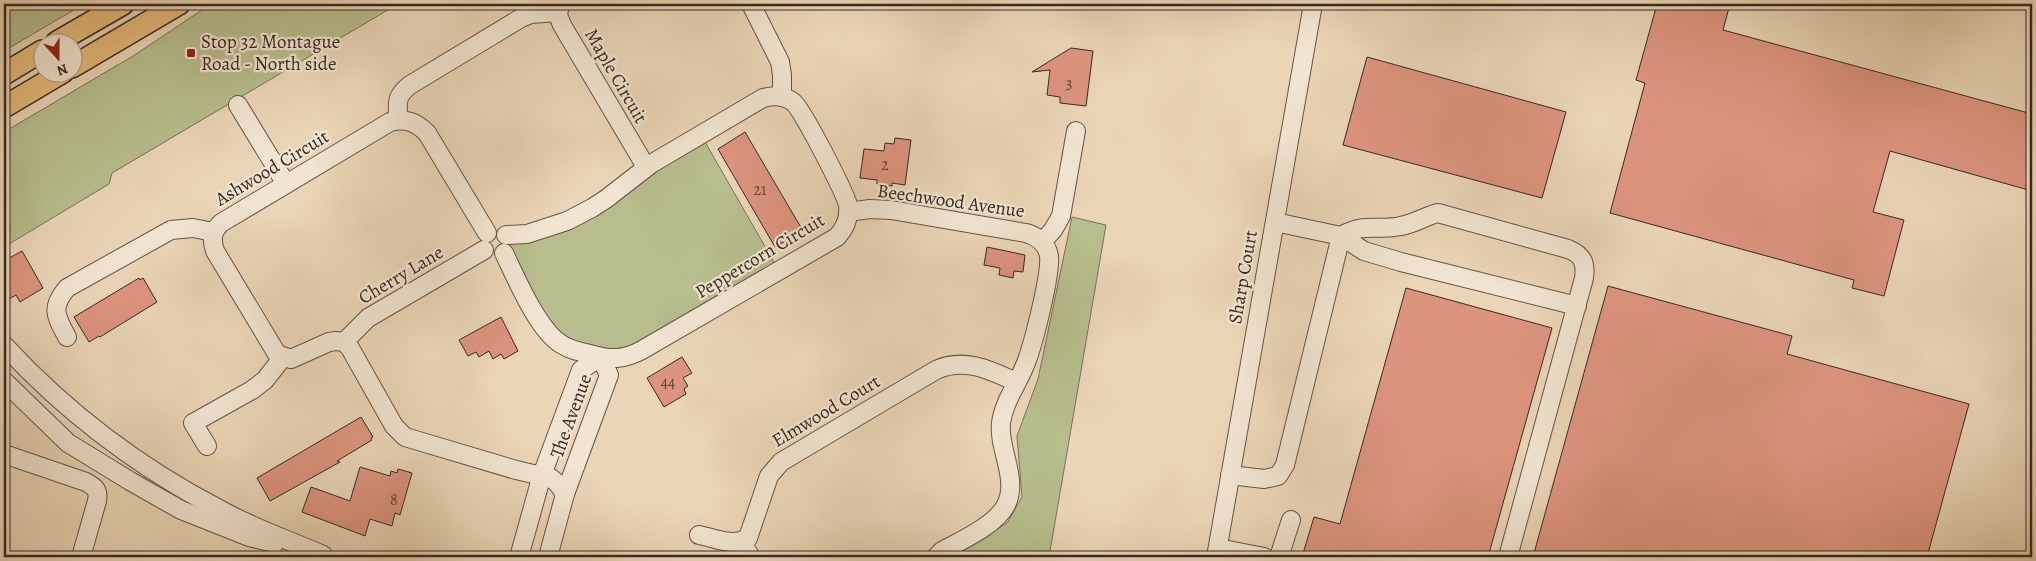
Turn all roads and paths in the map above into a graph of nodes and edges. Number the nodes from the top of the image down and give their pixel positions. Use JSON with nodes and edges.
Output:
{"nodes":[{"id":1,"x":123,"y":4,"type":"edge"},
{"id":2,"x":179,"y":4,"type":"edge"},
{"id":3,"x":751,"y":4,"type":"edge"},
{"id":4,"x":1313,"y":4,"type":"edge"},
{"id":5,"x":559,"y":8,"type":"edge"},
{"id":6,"x":74,"y":32,"type":"edge"},
{"id":7,"x":32,"y":57,"type":"edge"},
{"id":8,"x":82,"y":61,"type":"edge"},
{"id":9,"x":4,"y":74,"type":"edge"},
{"id":10,"x":46,"y":82,"type":"edge"},
{"id":11,"x":48,"y":82,"type":"edge"},
{"id":12,"x":782,"y":97,"type":"junction"},
{"id":13,"x":238,"y":105,"type":"dead end"},
{"id":14,"x":4,"y":107,"type":"edge"},
{"id":15,"x":4,"y":116,"type":"edge"},
{"id":16,"x":398,"y":120,"type":"junction"},
{"id":17,"x":1076,"y":131,"type":"dead end"},
{"id":18,"x":646,"y":167,"type":"junction"},
{"id":19,"x":286,"y":184,"type":"junction"},
{"id":20,"x":848,"y":212,"type":"junction"},
{"id":21,"x":1275,"y":222,"type":"junction"},
{"id":22,"x":213,"y":232,"type":"junction"},
{"id":23,"x":506,"y":235,"type":"junction"},
{"id":24,"x":1341,"y":236,"type":"junction"},
{"id":25,"x":486,"y":241,"type":"junction"},
{"id":26,"x":1042,"y":242,"type":"junction"},
{"id":27,"x":504,"y":253,"type":"junction"},
{"id":28,"x":1577,"y":306,"type":"junction"},
{"id":29,"x":67,"y":337,"type":"dead end"},
{"id":30,"x":344,"y":342,"type":"junction"},
{"id":31,"x":4,"y":344,"type":"edge"},
{"id":32,"x":283,"y":357,"type":"junction"},
{"id":33,"x":600,"y":357,"type":"junction"},
{"id":34,"x":28,"y":372,"type":"junction"},
{"id":35,"x":1016,"y":382,"type":"junction"},
{"id":36,"x":5,"y":387,"type":"edge"},
{"id":37,"x":207,"y":446,"type":"dead end"},
{"id":38,"x":4,"y":454,"type":"edge"},
{"id":39,"x":542,"y":475,"type":"junction"},
{"id":40,"x":1230,"y":475,"type":"junction"},
{"id":41,"x":565,"y":494,"type":"junction"},
{"id":42,"x":1291,"y":520,"type":"dead end"},
{"id":43,"x":700,"y":535,"type":"dead end"},
{"id":44,"x":741,"y":542,"type":"junction"},
{"id":45,"x":1217,"y":552,"type":"edge"},
{"id":46,"x":327,"y":556,"type":"edge"},
{"id":47,"x":81,"y":557,"type":"edge"},
{"id":48,"x":519,"y":557,"type":"edge"},
{"id":49,"x":548,"y":557,"type":"edge"},
{"id":50,"x":751,"y":557,"type":"edge"},
{"id":51,"x":936,"y":557,"type":"edge"},
{"id":52,"x":1264,"y":557,"type":"edge"},
{"id":53,"x":1279,"y":557,"type":"edge"},
{"id":54,"x":1508,"y":557,"type":"edge"}],
"edges":[{"from":1,"to":6,"type":"main road"},
{"from":2,"to":8,"type":"main road"},
{"from":3,"to":12,"type":"street"},
{"from":4,"to":21,"type":"street","name":"Sharp Court"},
{"from":5,"to":16,"type":"street"},
{"from":5,"to":18,"type":"street","name":"Maple Circuit"},
{"from":7,"to":9,"type":"main road"},
{"from":10,"to":14,"type":"main road"},
{"from":11,"to":15,"type":"main road"},
{"from":12,"to":18,"type":"street"},
{"from":12,"to":20,"type":"street","name":"Peppercorn Circuit"},
{"from":13,"to":19,"type":"street"},
{"from":16,"to":19,"type":"street","name":"Ashwood Circuit"},
{"from":16,"to":25,"type":"street"},
{"from":17,"to":26,"type":"street"},
{"from":18,"to":23,"type":"street"},
{"from":19,"to":22,"type":"street","name":"Ashwood Circuit"},
{"from":20,"to":26,"type":"street","name":"Beechwood Avenue"},
{"from":20,"to":33,"type":"street","name":"Peppercorn Circuit"},
{"from":21,"to":24,"type":"street"},
{"from":21,"to":40,"type":"street","name":"Sharp Court"},
{"from":22,"to":29,"type":"street"},
{"from":22,"to":32,"type":"street","name":"Ashwood Circuit"},
{"from":23,"to":25,"type":"street"},
{"from":23,"to":27,"type":"street"},
{"from":24,"to":28,"type":"street"},
{"from":24,"to":28,"type":"street"},
{"from":24,"to":40,"type":"street"},
{"from":25,"to":27,"type":"street"},
{"from":25,"to":30,"type":"street","name":"Cherry Lane"},
{"from":26,"to":35,"type":"street","name":"Beechwood Avenue"},
{"from":27,"to":33,"type":"street","name":"Peppercorn Circuit"},
{"from":28,"to":54,"type":"street"},
{"from":30,"to":32,"type":"street"},
{"from":30,"to":39,"type":"street"},
{"from":31,"to":34,"type":"street"},
{"from":32,"to":37,"type":"street"},
{"from":33,"to":39,"type":"street","name":"The Avenue"},
{"from":33,"to":41,"type":"street","name":"The Avenue"},
{"from":34,"to":36,"type":"street"},
{"from":34,"to":46,"type":"street"},
{"from":35,"to":44,"type":"street","name":"Elmwood Court"},
{"from":35,"to":51,"type":"street","name":"Beechwood Avenue"},
{"from":36,"to":46,"type":"street"},
{"from":38,"to":47,"type":"street"},
{"from":39,"to":41,"type":"street"},
{"from":39,"to":48,"type":"street","name":"The Avenue"},
{"from":40,"to":45,"type":"street","name":"Sharp Court"},
{"from":41,"to":49,"type":"street","name":"The Avenue"},
{"from":42,"to":53,"type":"street"},
{"from":43,"to":44,"type":"street"},
{"from":44,"to":50,"type":"street"},
{"from":45,"to":52,"type":"street"}]}
